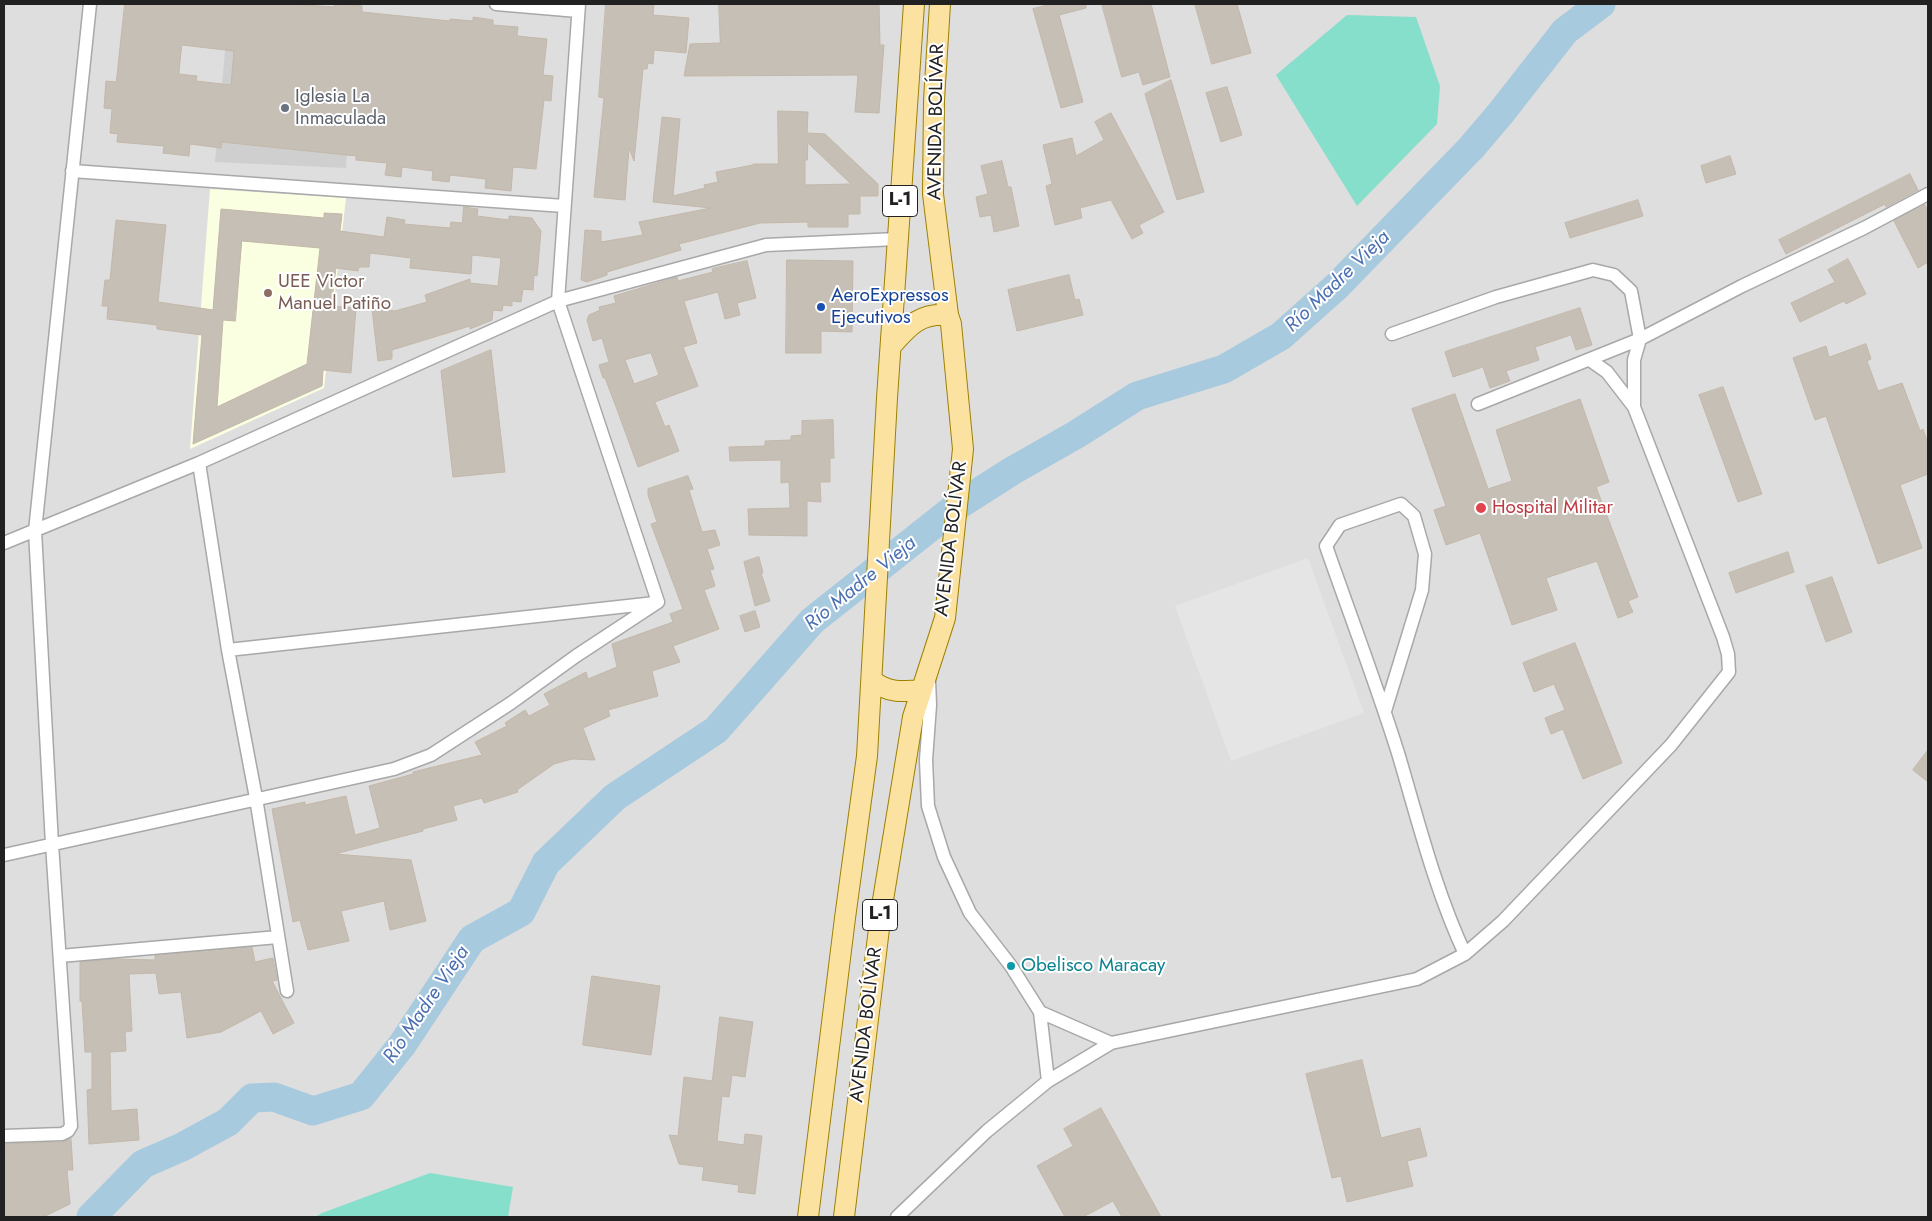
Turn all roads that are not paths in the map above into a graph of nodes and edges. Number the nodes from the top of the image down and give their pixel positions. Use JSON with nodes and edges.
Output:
{"nodes":[{"id":1,"x":90,"y":4,"type":"edge"},
{"id":2,"x":496,"y":4,"type":"edge"},
{"id":3,"x":914,"y":4,"type":"edge"},
{"id":4,"x":940,"y":4,"type":"edge"},
{"id":5,"x":578,"y":7,"type":"edge"},
{"id":6,"x":72,"y":170,"type":"junction"},
{"id":7,"x":1928,"y":194,"type":"edge"},
{"id":8,"x":564,"y":206,"type":"junction"},
{"id":9,"x":897,"y":239,"type":"junction"},
{"id":10,"x":558,"y":301,"type":"junction"},
{"id":11,"x":949,"y":319,"type":"junction"},
{"id":12,"x":1392,"y":334,"type":"dead end"},
{"id":13,"x":1640,"y":339,"type":"junction"},
{"id":14,"x":891,"y":346,"type":"junction"},
{"id":15,"x":1590,"y":360,"type":"junction"},
{"id":16,"x":1478,"y":404,"type":"dead end"},
{"id":17,"x":1634,"y":407,"type":"junction"},
{"id":18,"x":199,"y":463,"type":"junction"},
{"id":19,"x":35,"y":531,"type":"junction"},
{"id":20,"x":4,"y":544,"type":"edge"},
{"id":21,"x":658,"y":602,"type":"junction"},
{"id":22,"x":228,"y":650,"type":"junction"},
{"id":23,"x":929,"y":666,"type":"junction"},
{"id":24,"x":872,"y":680,"type":"junction"},
{"id":25,"x":921,"y":690,"type":"junction"},
{"id":26,"x":1385,"y":711,"type":"junction"},
{"id":27,"x":256,"y":798,"type":"junction"},
{"id":28,"x":52,"y":844,"type":"junction"},
{"id":29,"x":4,"y":854,"type":"edge"},
{"id":30,"x":278,"y":937,"type":"junction"},
{"id":31,"x":1465,"y":954,"type":"junction"},
{"id":32,"x":60,"y":956,"type":"junction"},
{"id":33,"x":287,"y":991,"type":"dead end"},
{"id":34,"x":1040,"y":1012,"type":"junction"},
{"id":35,"x":1111,"y":1043,"type":"junction"},
{"id":36,"x":1048,"y":1081,"type":"junction"},
{"id":37,"x":4,"y":1136,"type":"edge"},
{"id":38,"x":808,"y":1217,"type":"edge"},
{"id":39,"x":844,"y":1217,"type":"edge"},
{"id":40,"x":897,"y":1217,"type":"edge"}],
"edges":[{"from":1,"to":6,"type":"street"},
{"from":2,"to":5,"type":"street"},
{"from":3,"to":9,"type":"main road","name":"AVENIDA BOLÍVAR","number":"L-1"},
{"from":4,"to":11,"type":"main road","name":"AVENIDA BOLÍVAR","number":"L-1"},
{"from":5,"to":8,"type":"street"},
{"from":6,"to":8,"type":"street"},
{"from":6,"to":19,"type":"street"},
{"from":7,"to":13,"type":"street"},
{"from":8,"to":10,"type":"street"},
{"from":9,"to":10,"type":"street"},
{"from":9,"to":14,"type":"main road","name":"AVENIDA BOLÍVAR","number":"L-1"},
{"from":10,"to":18,"type":"street"},
{"from":10,"to":21,"type":"street"},
{"from":11,"to":14,"type":"main road"},
{"from":11,"to":23,"type":"main road","name":"AVENIDA BOLÍVAR","number":"L-1"},
{"from":12,"to":13,"type":"street"},
{"from":13,"to":15,"type":"street"},
{"from":13,"to":17,"type":"street"},
{"from":14,"to":24,"type":"main road","name":"AVENIDA BOLÍVAR","number":"L-1"},
{"from":15,"to":16,"type":"street"},
{"from":15,"to":17,"type":"street"},
{"from":17,"to":31,"type":"street"},
{"from":18,"to":19,"type":"street"},
{"from":18,"to":22,"type":"street"},
{"from":19,"to":20,"type":"street"},
{"from":19,"to":28,"type":"street"},
{"from":21,"to":22,"type":"street"},
{"from":21,"to":27,"type":"street"},
{"from":22,"to":27,"type":"street"},
{"from":23,"to":25,"type":"main road","name":"AVENIDA BOLÍVAR","number":"L-1"},
{"from":23,"to":34,"type":"street"},
{"from":24,"to":25,"type":"main road"},
{"from":24,"to":38,"type":"main road","name":"AVENIDA BOLÍVAR","number":"L-1"},
{"from":25,"to":39,"type":"main road","name":"AVENIDA BOLÍVAR","number":"L-1"},
{"from":26,"to":26,"type":"street"},
{"from":26,"to":31,"type":"street"},
{"from":27,"to":28,"type":"street"},
{"from":27,"to":30,"type":"street"},
{"from":28,"to":29,"type":"street"},
{"from":28,"to":32,"type":"street"},
{"from":30,"to":32,"type":"street"},
{"from":30,"to":33,"type":"street"},
{"from":31,"to":35,"type":"street"},
{"from":32,"to":37,"type":"street"},
{"from":34,"to":35,"type":"street"},
{"from":34,"to":36,"type":"street"},
{"from":35,"to":36,"type":"street"},
{"from":36,"to":40,"type":"street"}]}
